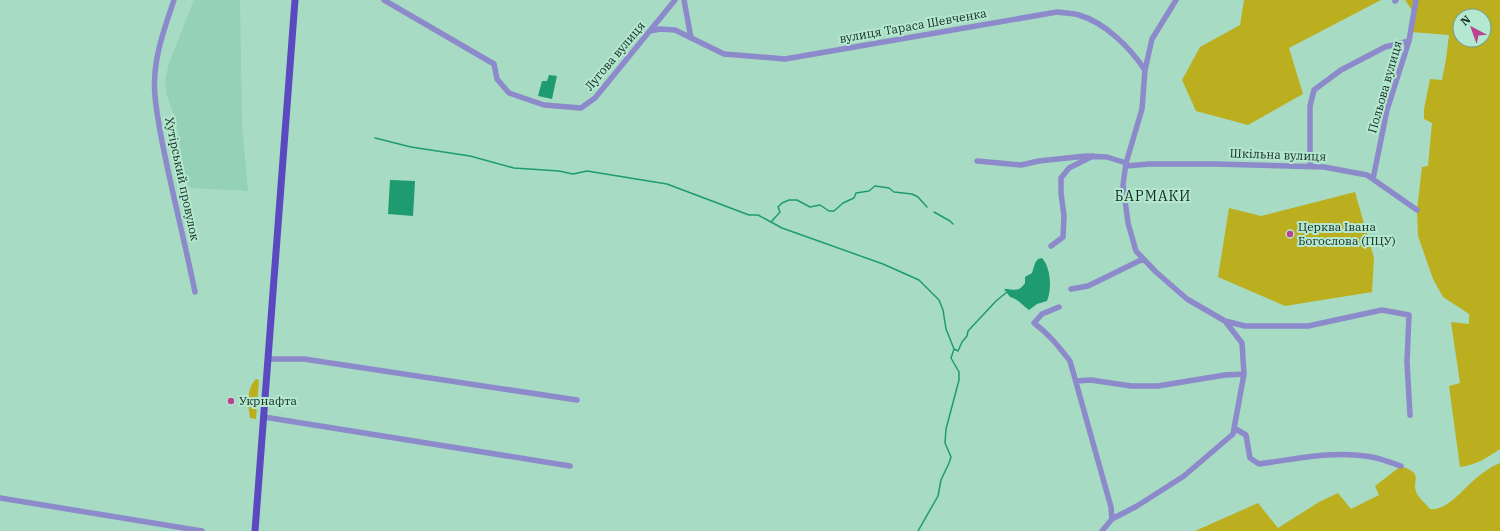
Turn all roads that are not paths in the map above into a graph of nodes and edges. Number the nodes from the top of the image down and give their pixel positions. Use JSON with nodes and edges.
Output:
{"nodes":[{"id":1,"x":174,"y":0,"type":"edge"},
{"id":2,"x":295,"y":0,"type":"edge"},
{"id":3,"x":384,"y":0,"type":"edge"},
{"id":4,"x":675,"y":0,"type":"edge"},
{"id":5,"x":684,"y":0,"type":"edge"},
{"id":6,"x":1176,"y":0,"type":"edge"},
{"id":7,"x":1416,"y":0,"type":"edge"},
{"id":8,"x":650,"y":31,"type":"junction"},
{"id":9,"x":691,"y":38,"type":"junction"},
{"id":10,"x":1410,"y":41,"type":"junction"},
{"id":11,"x":1145,"y":70,"type":"junction"},
{"id":12,"x":1093,"y":156,"type":"junction"},
{"id":13,"x":977,"y":161,"type":"dead end"},
{"id":14,"x":1126,"y":164,"type":"junction"},
{"id":15,"x":1310,"y":166,"type":"junction"},
{"id":16,"x":1373,"y":179,"type":"junction"},
{"id":17,"x":1417,"y":210,"type":"dead end"},
{"id":18,"x":1051,"y":246,"type":"dead end"},
{"id":19,"x":1143,"y":259,"type":"junction"},
{"id":20,"x":1071,"y":289,"type":"dead end"},
{"id":21,"x":195,"y":292,"type":"dead end"},
{"id":22,"x":1059,"y":307,"type":"dead end"},
{"id":23,"x":1225,"y":321,"type":"junction"},
{"id":24,"x":268,"y":359,"type":"junction"},
{"id":25,"x":1244,"y":374,"type":"junction"},
{"id":26,"x":1076,"y":381,"type":"junction"},
{"id":27,"x":577,"y":400,"type":"dead end"},
{"id":28,"x":1410,"y":415,"type":"dead end"},
{"id":29,"x":264,"y":417,"type":"junction"},
{"id":30,"x":1234,"y":428,"type":"junction"},
{"id":31,"x":570,"y":466,"type":"dead end"},
{"id":32,"x":1401,"y":466,"type":"dead end"},
{"id":33,"x":0,"y":498,"type":"edge"},
{"id":34,"x":1112,"y":519,"type":"junction"},
{"id":35,"x":202,"y":531,"type":"edge"},
{"id":36,"x":255,"y":531,"type":"edge"},
{"id":37,"x":1102,"y":531,"type":"edge"}],
"edges":[{"from":1,"to":21,"type":"street","name":"Хутірський провулок"},
{"from":2,"to":24,"type":"main road"},
{"from":3,"to":8,"type":"street","name":"Лугова вулиця"},
{"from":4,"to":8,"type":"street","name":"Лугова вулиця"},
{"from":5,"to":9,"type":"street"},
{"from":6,"to":11,"type":"street"},
{"from":7,"to":10,"type":"street","name":"Польова вулиця"},
{"from":8,"to":9,"type":"street","name":"вулиця Тараса Шевченка"},
{"from":9,"to":11,"type":"street","name":"вулиця Тараса Шевченка"},
{"from":10,"to":15,"type":"street"},
{"from":10,"to":16,"type":"street","name":"Польова вулиця"},
{"from":11,"to":14,"type":"street"},
{"from":12,"to":13,"type":"street","name":"Шкільна вулиця"},
{"from":12,"to":14,"type":"street","name":"Шкільна вулиця"},
{"from":12,"to":18,"type":"street"},
{"from":14,"to":15,"type":"street","name":"Шкільна вулиця"},
{"from":14,"to":19,"type":"street"},
{"from":15,"to":16,"type":"street","name":"Шкільна вулиця"},
{"from":16,"to":17,"type":"street","name":"Шкільна вулиця"},
{"from":19,"to":20,"type":"street"},
{"from":19,"to":23,"type":"street"},
{"from":22,"to":26,"type":"street"},
{"from":23,"to":25,"type":"street"},
{"from":23,"to":28,"type":"street"},
{"from":24,"to":27,"type":"street"},
{"from":24,"to":29,"type":"main road"},
{"from":25,"to":26,"type":"street"},
{"from":25,"to":30,"type":"street"},
{"from":26,"to":34,"type":"street"},
{"from":29,"to":31,"type":"street"},
{"from":29,"to":36,"type":"main road"},
{"from":30,"to":32,"type":"street"},
{"from":30,"to":34,"type":"street"},
{"from":33,"to":35,"type":"street"},
{"from":34,"to":37,"type":"street"}]}
